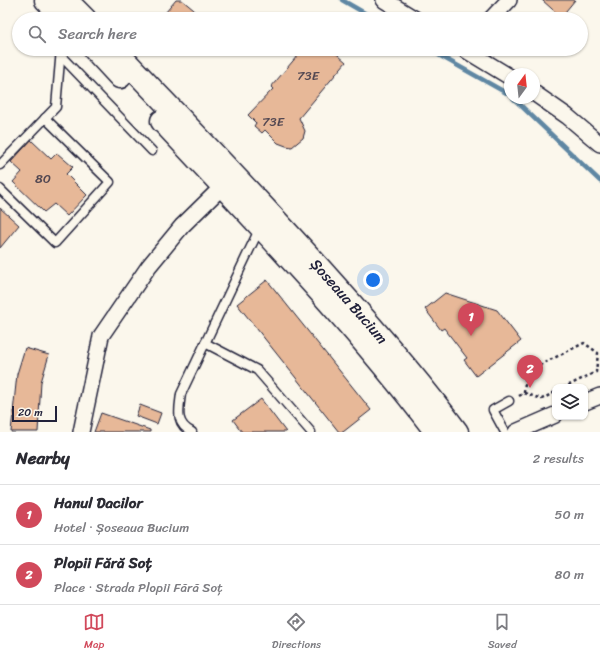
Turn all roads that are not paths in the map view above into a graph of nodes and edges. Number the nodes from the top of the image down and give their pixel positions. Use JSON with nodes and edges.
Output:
{"nodes":[{"id":1,"x":46,"y":0,"type":"edge"},
{"id":2,"x":66,"y":0,"type":"edge"},
{"id":3,"x":509,"y":0,"type":"edge"},
{"id":4,"x":390,"y":2,"type":"edge"},
{"id":5,"x":58,"y":12,"type":"edge"},
{"id":6,"x":78,"y":12,"type":"edge"},
{"id":7,"x":405,"y":12,"type":"edge"},
{"id":8,"x":498,"y":12,"type":"edge"},
{"id":9,"x":60,"y":56,"type":"edge"},
{"id":10,"x":64,"y":56,"type":"edge"},
{"id":11,"x":101,"y":56,"type":"edge"},
{"id":12,"x":120,"y":56,"type":"edge"},
{"id":13,"x":476,"y":56,"type":"edge"},
{"id":14,"x":504,"y":73,"type":"edge"},
{"id":15,"x":540,"y":97,"type":"edge"},
{"id":16,"x":45,"y":118,"type":"junction"},
{"id":17,"x":600,"y":144,"type":"edge"},
{"id":18,"x":152,"y":151,"type":"dead end"},
{"id":19,"x":0,"y":165,"type":"edge"},
{"id":20,"x":229,"y":181,"type":"junction"},
{"id":21,"x":0,"y":189,"type":"edge"},
{"id":22,"x":269,"y":224,"type":"junction"},
{"id":23,"x":205,"y":344,"type":"junction"},
{"id":24,"x":600,"y":396,"type":"edge"},
{"id":25,"x":509,"y":401,"type":"dead end"},
{"id":26,"x":588,"y":401,"type":"edge"},
{"id":27,"x":552,"y":416,"type":"edge"},
{"id":28,"x":81,"y":432,"type":"edge"},
{"id":29,"x":192,"y":432,"type":"edge"},
{"id":30,"x":310,"y":432,"type":"edge"},
{"id":31,"x":436,"y":432,"type":"edge"},
{"id":32,"x":457,"y":432,"type":"edge"},
{"id":33,"x":505,"y":432,"type":"edge"},
{"id":34,"x":516,"y":432,"type":"edge"}],
"edges":[{"from":1,"to":5,"type":"main road"},
{"from":2,"to":6,"type":"main road"},
{"from":3,"to":8,"type":"street"},
{"from":4,"to":7,"type":"street"},
{"from":9,"to":16,"type":"lane"},
{"from":10,"to":18,"type":"lane"},
{"from":11,"to":20,"type":"main road","name":"Șoseaua Bucium"},
{"from":12,"to":20,"type":"main road","name":"Șoseaua Bucium"},
{"from":13,"to":14,"type":"street"},
{"from":15,"to":17,"type":"street"},
{"from":16,"to":19,"type":"lane"},
{"from":16,"to":21,"type":"lane"},
{"from":20,"to":22,"type":"main road","name":"Șoseaua Bucium"},
{"from":20,"to":28,"type":"street"},
{"from":22,"to":23,"type":"lane"},
{"from":22,"to":31,"type":"main road","name":"Șoseaua Bucium"},
{"from":22,"to":32,"type":"main road","name":"Șoseaua Bucium"},
{"from":23,"to":29,"type":"lane"},
{"from":23,"to":30,"type":"lane"},
{"from":24,"to":26,"type":"street"},
{"from":25,"to":33,"type":"lane"},
{"from":27,"to":34,"type":"street"}]}
